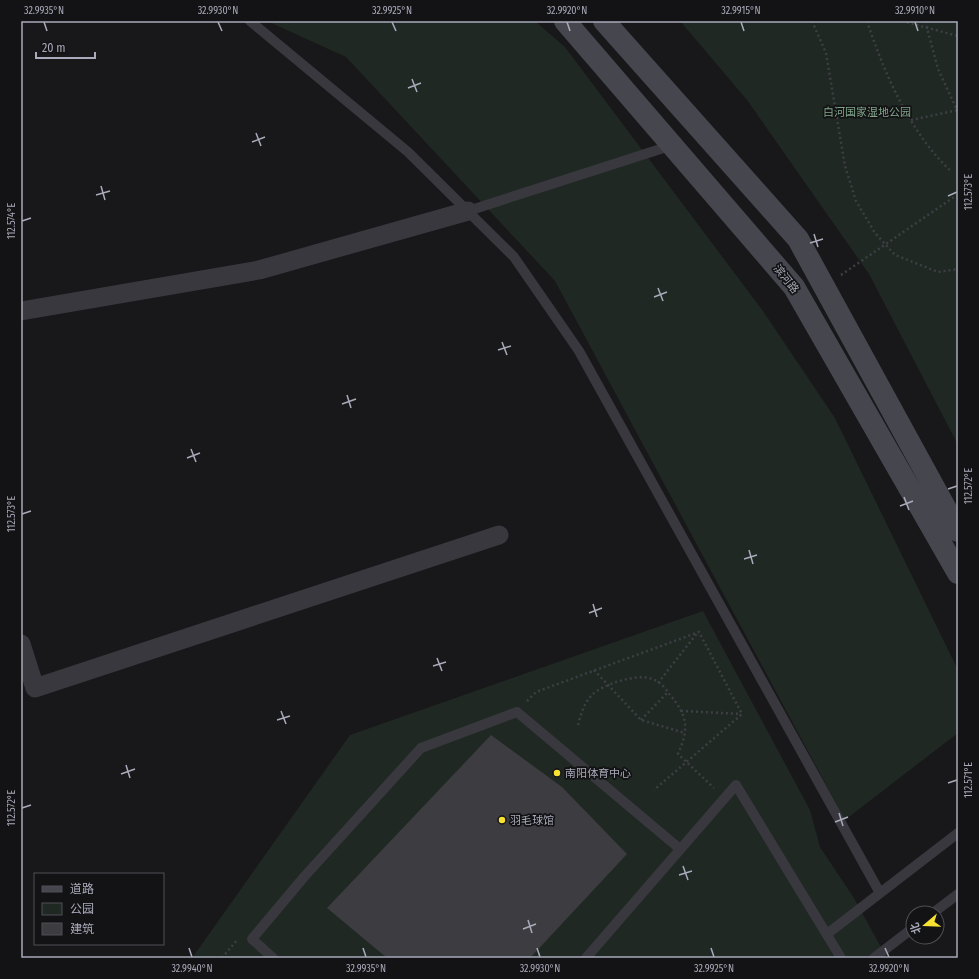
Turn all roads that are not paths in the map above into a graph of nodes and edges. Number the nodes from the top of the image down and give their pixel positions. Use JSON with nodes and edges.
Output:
{"nodes":[{"id":1,"x":250,"y":21,"type":"edge"},
{"id":2,"x":565,"y":21,"type":"edge"},
{"id":3,"x":604,"y":21,"type":"edge"},
{"id":4,"x":672,"y":145,"type":"junction"},
{"id":5,"x":468,"y":211,"type":"junction"},
{"id":6,"x":21,"y":311,"type":"edge"},
{"id":7,"x":958,"y":531,"type":"edge"},
{"id":8,"x":499,"y":534,"type":"dead end"},
{"id":9,"x":958,"y":573,"type":"edge"},
{"id":10,"x":21,"y":644,"type":"edge"},
{"id":11,"x":958,"y":832,"type":"edge"},
{"id":12,"x":680,"y":849,"type":"junction"},
{"id":13,"x":880,"y":893,"type":"junction"},
{"id":14,"x":958,"y":894,"type":"edge"},
{"id":15,"x":944,"y":905,"type":"edge"},
{"id":16,"x":827,"y":934,"type":"junction"},
{"id":17,"x":905,"y":934,"type":"edge"},
{"id":18,"x":273,"y":958,"type":"edge"},
{"id":19,"x":586,"y":958,"type":"edge"},
{"id":20,"x":841,"y":958,"type":"edge"},
{"id":21,"x":874,"y":958,"type":"edge"}],
"edges":[{"from":1,"to":5,"type":"lane"},
{"from":2,"to":4,"type":"main road","name":"滨河路"},
{"from":3,"to":7,"type":"main road"},
{"from":4,"to":5,"type":"lane"},
{"from":4,"to":9,"type":"main road","name":"滨河路"},
{"from":5,"to":6,"type":"street"},
{"from":5,"to":13,"type":"lane"},
{"from":8,"to":10,"type":"street"},
{"from":11,"to":13,"type":"lane"},
{"from":12,"to":16,"type":"lane"},
{"from":12,"to":18,"type":"lane"},
{"from":12,"to":19,"type":"lane"},
{"from":13,"to":16,"type":"lane"},
{"from":14,"to":15,"type":"lane"},
{"from":16,"to":20,"type":"lane"},
{"from":17,"to":21,"type":"lane"}]}
